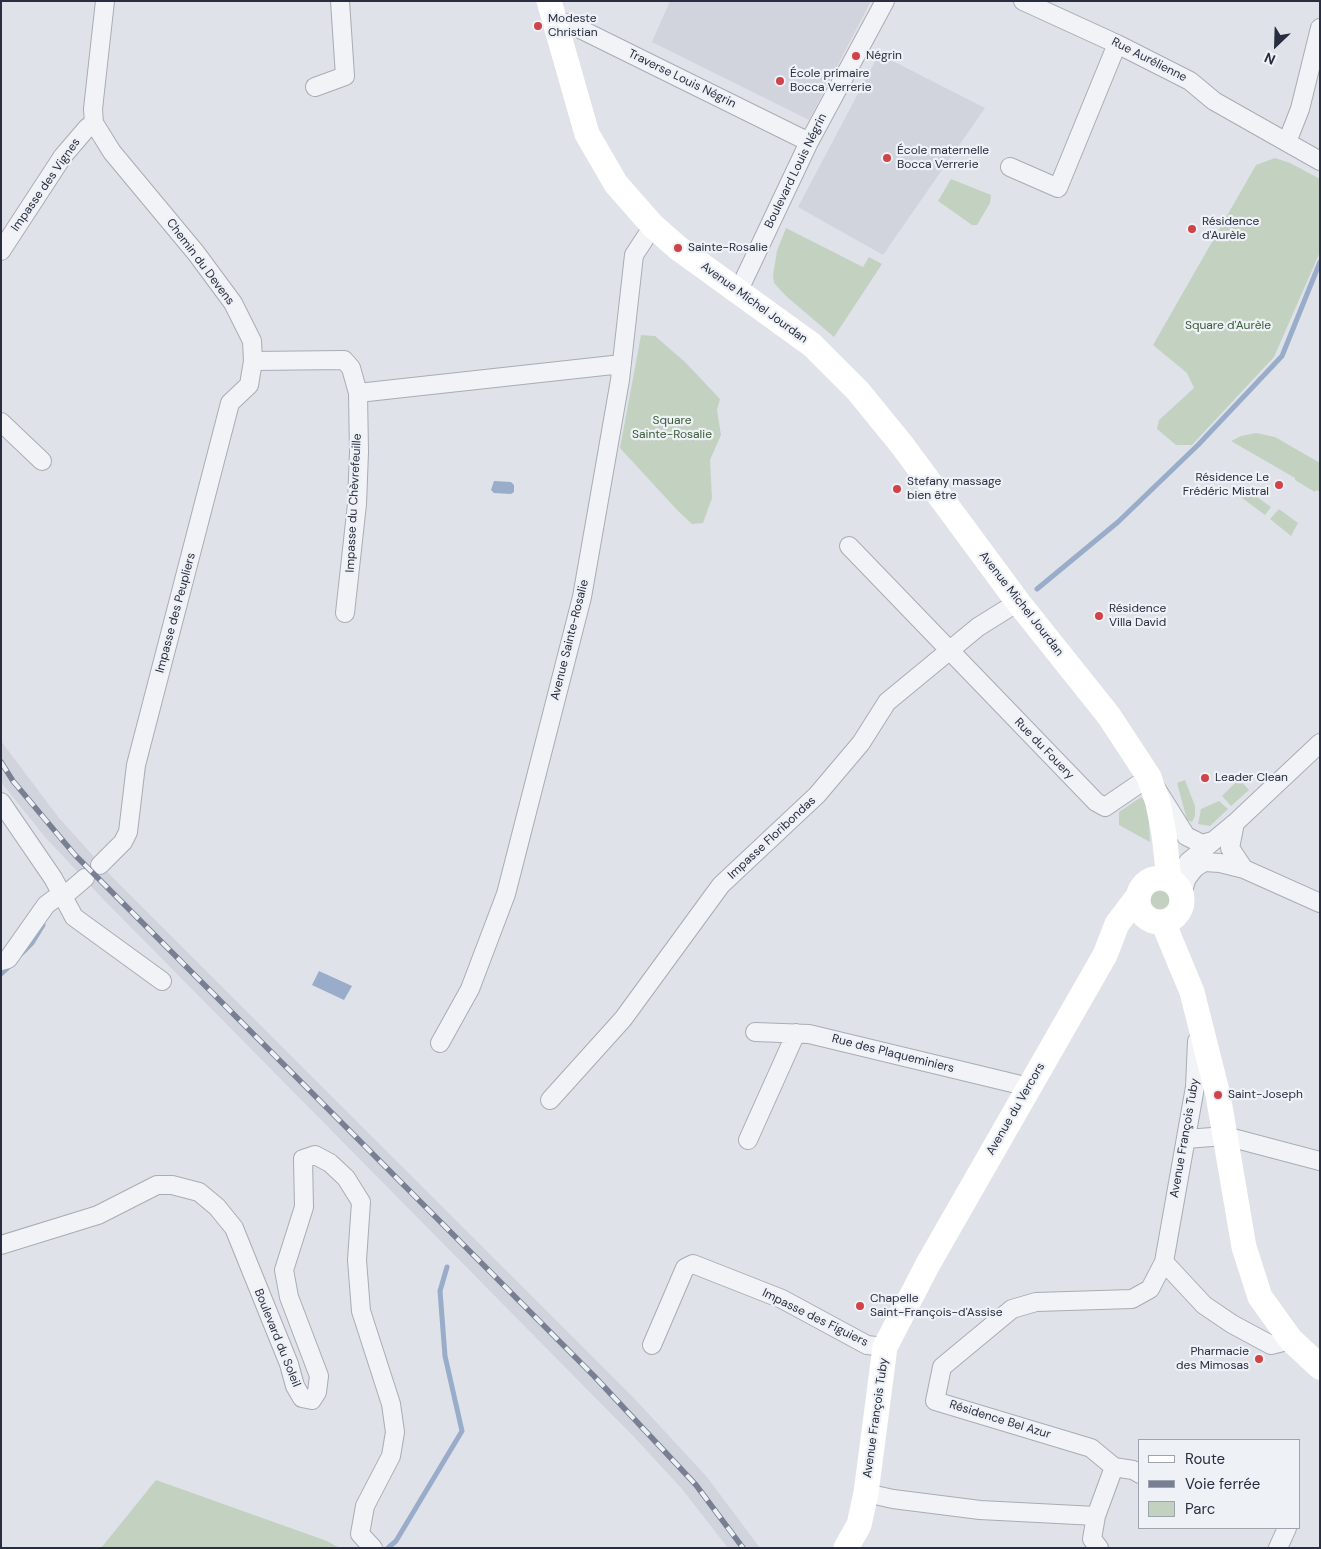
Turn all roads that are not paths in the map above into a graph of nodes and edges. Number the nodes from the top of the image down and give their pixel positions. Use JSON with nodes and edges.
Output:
{"nodes":[{"id":1,"x":105,"y":1,"type":"edge"},
{"id":2,"x":340,"y":1,"type":"edge"},
{"id":3,"x":885,"y":1,"type":"edge"},
{"id":4,"x":1023,"y":1,"type":"edge"},
{"id":5,"x":551,"y":12,"type":"edge"},
{"id":6,"x":1320,"y":28,"type":"edge"},
{"id":7,"x":1117,"y":44,"type":"junction"},
{"id":8,"x":314,"y":87,"type":"dead end"},
{"id":9,"x":94,"y":123,"type":"junction"},
{"id":10,"x":809,"y":142,"type":"junction"},
{"id":11,"x":1287,"y":142,"type":"junction"},
{"id":12,"x":1320,"y":161,"type":"edge"},
{"id":13,"x":1010,"y":167,"type":"dead end"},
{"id":14,"x":653,"y":226,"type":"junction"},
{"id":15,"x":1,"y":251,"type":"edge"},
{"id":16,"x":739,"y":290,"type":"junction"},
{"id":17,"x":253,"y":360,"type":"junction"},
{"id":18,"x":622,"y":364,"type":"junction"},
{"id":19,"x":358,"y":392,"type":"junction"},
{"id":20,"x":1,"y":422,"type":"edge"},
{"id":21,"x":42,"y":461,"type":"dead end"},
{"id":22,"x":849,"y":546,"type":"dead end"},
{"id":23,"x":1018,"y":602,"type":"junction"},
{"id":24,"x":345,"y":613,"type":"dead end"},
{"id":25,"x":949,"y":650,"type":"junction"},
{"id":26,"x":1320,"y":742,"type":"edge"},
{"id":27,"x":1149,"y":777,"type":"junction"},
{"id":28,"x":1,"y":802,"type":"edge"},
{"id":29,"x":1235,"y":823,"type":"junction"},
{"id":30,"x":1213,"y":841,"type":"junction"},
{"id":31,"x":100,"y":865,"type":"dead end"},
{"id":32,"x":1244,"y":869,"type":"junction"},
{"id":33,"x":86,"y":878,"type":"dead end"},
{"id":34,"x":64,"y":896,"type":"junction"},
{"id":35,"x":1164,"y":898,"type":"junction"},
{"id":36,"x":1320,"y":903,"type":"edge"},
{"id":37,"x":1,"y":960,"type":"edge"},
{"id":38,"x":162,"y":981,"type":"dead end"},
{"id":39,"x":1194,"y":1003,"type":"junction"},
{"id":40,"x":755,"y":1032,"type":"dead end"},
{"id":41,"x":796,"y":1033,"type":"junction"},
{"id":42,"x":440,"y":1043,"type":"dead end"},
{"id":43,"x":1029,"y":1087,"type":"junction"},
{"id":44,"x":550,"y":1100,"type":"dead end"},
{"id":45,"x":1225,"y":1136,"type":"junction"},
{"id":46,"x":748,"y":1140,"type":"dead end"},
{"id":47,"x":1186,"y":1140,"type":"junction"},
{"id":48,"x":1320,"y":1161,"type":"edge"},
{"id":49,"x":1,"y":1245,"type":"edge"},
{"id":50,"x":1164,"y":1262,"type":"junction"},
{"id":51,"x":928,"y":1264,"type":"joint"},
{"id":52,"x":1291,"y":1340,"type":"junction"},
{"id":53,"x":652,"y":1345,"type":"dead end"},
{"id":54,"x":885,"y":1347,"type":"junction"},
{"id":55,"x":1320,"y":1367,"type":"edge"},
{"id":56,"x":1114,"y":1466,"type":"junction"},
{"id":57,"x":1138,"y":1473,"type":"edge"},
{"id":58,"x":866,"y":1493,"type":"junction"},
{"id":59,"x":1096,"y":1516,"type":"junction"},
{"id":60,"x":1287,"y":1529,"type":"edge"},
{"id":61,"x":373,"y":1548,"type":"edge"},
{"id":62,"x":846,"y":1548,"type":"edge"},
{"id":63,"x":1099,"y":1548,"type":"edge"},
{"id":64,"x":1278,"y":1548,"type":"edge"}],
"edges":[{"from":1,"to":9,"type":"street"},
{"from":2,"to":8,"type":"street"},
{"from":3,"to":10,"type":"street","name":"Boulevard Louis Négrin"},
{"from":4,"to":7,"type":"street","name":"Rue Aurélienne"},
{"from":5,"to":10,"type":"street","name":"Traverse Louis Négrin"},
{"from":5,"to":14,"type":"street","name":"Avenue Michel Jourdan"},
{"from":6,"to":11,"type":"street"},
{"from":7,"to":11,"type":"street","name":"Rue Aurélienne"},
{"from":7,"to":13,"type":"street"},
{"from":9,"to":15,"type":"street","name":"Impasse des Vignes"},
{"from":9,"to":17,"type":"street","name":"Chemin du Devens"},
{"from":10,"to":16,"type":"street","name":"Boulevard Louis Négrin"},
{"from":11,"to":12,"type":"street","name":"Rue Aurélienne"},
{"from":14,"to":16,"type":"street","name":"Avenue Michel Jourdan"},
{"from":14,"to":18,"type":"street","name":"Avenue Sainte-Rosalie"},
{"from":16,"to":23,"type":"street","name":"Avenue Michel Jourdan"},
{"from":17,"to":19,"type":"street"},
{"from":17,"to":31,"type":"street","name":"Impasse des Peupliers"},
{"from":18,"to":19,"type":"street"},
{"from":18,"to":42,"type":"street","name":"Avenue Sainte-Rosalie"},
{"from":19,"to":24,"type":"street","name":"Impasse du Chèvrefeuille"},
{"from":20,"to":21,"type":"street"},
{"from":22,"to":25,"type":"street"},
{"from":23,"to":25,"type":"street","name":"Impasse Floribondas"},
{"from":23,"to":27,"type":"street","name":"Avenue Michel Jourdan"},
{"from":25,"to":27,"type":"street","name":"Rue du Fouery"},
{"from":25,"to":44,"type":"street","name":"Impasse Floribondas"},
{"from":26,"to":29,"type":"street"},
{"from":27,"to":30,"type":"street"},
{"from":27,"to":35,"type":"street","name":"Avenue Michel Jourdan"},
{"from":28,"to":34,"type":"street"},
{"from":29,"to":30,"type":"street"},
{"from":29,"to":32,"type":"street"},
{"from":30,"to":35,"type":"street"},
{"from":32,"to":35,"type":"street"},
{"from":32,"to":36,"type":"street"},
{"from":33,"to":34,"type":"street"},
{"from":34,"to":37,"type":"street"},
{"from":34,"to":38,"type":"street"},
{"from":35,"to":39,"type":"street"},
{"from":35,"to":43,"type":"street","name":"Avenue du Vercors"},
{"from":39,"to":45,"type":"street"},
{"from":39,"to":47,"type":"street","name":"Avenue François Tuby"},
{"from":40,"to":41,"type":"street","name":"Rue des Plaqueminiers"},
{"from":41,"to":43,"type":"street","name":"Rue des Plaqueminiers"},
{"from":41,"to":46,"type":"street"},
{"from":43,"to":51,"type":"street","name":"Avenue du Vercors"},
{"from":45,"to":47,"type":"street"},
{"from":45,"to":48,"type":"street"},
{"from":45,"to":52,"type":"street"},
{"from":47,"to":50,"type":"street","name":"Avenue François Tuby"},
{"from":49,"to":61,"type":"street","name":"Boulevard du Soleil"},
{"from":50,"to":52,"type":"street"},
{"from":50,"to":56,"type":"street","name":"Résidence Bel Azur"},
{"from":51,"to":54,"type":"street","name":"Avenue François Tuby"},
{"from":52,"to":55,"type":"street"},
{"from":53,"to":54,"type":"street","name":"Impasse des Figuiers"},
{"from":54,"to":58,"type":"street","name":"Avenue François Tuby"},
{"from":56,"to":57,"type":"street","name":"Résidence Bel Azur"},
{"from":56,"to":59,"type":"street"},
{"from":58,"to":59,"type":"street"},
{"from":58,"to":62,"type":"street","name":"Avenue François Tuby"},
{"from":59,"to":63,"type":"street"},
{"from":60,"to":64,"type":"street"}]}
